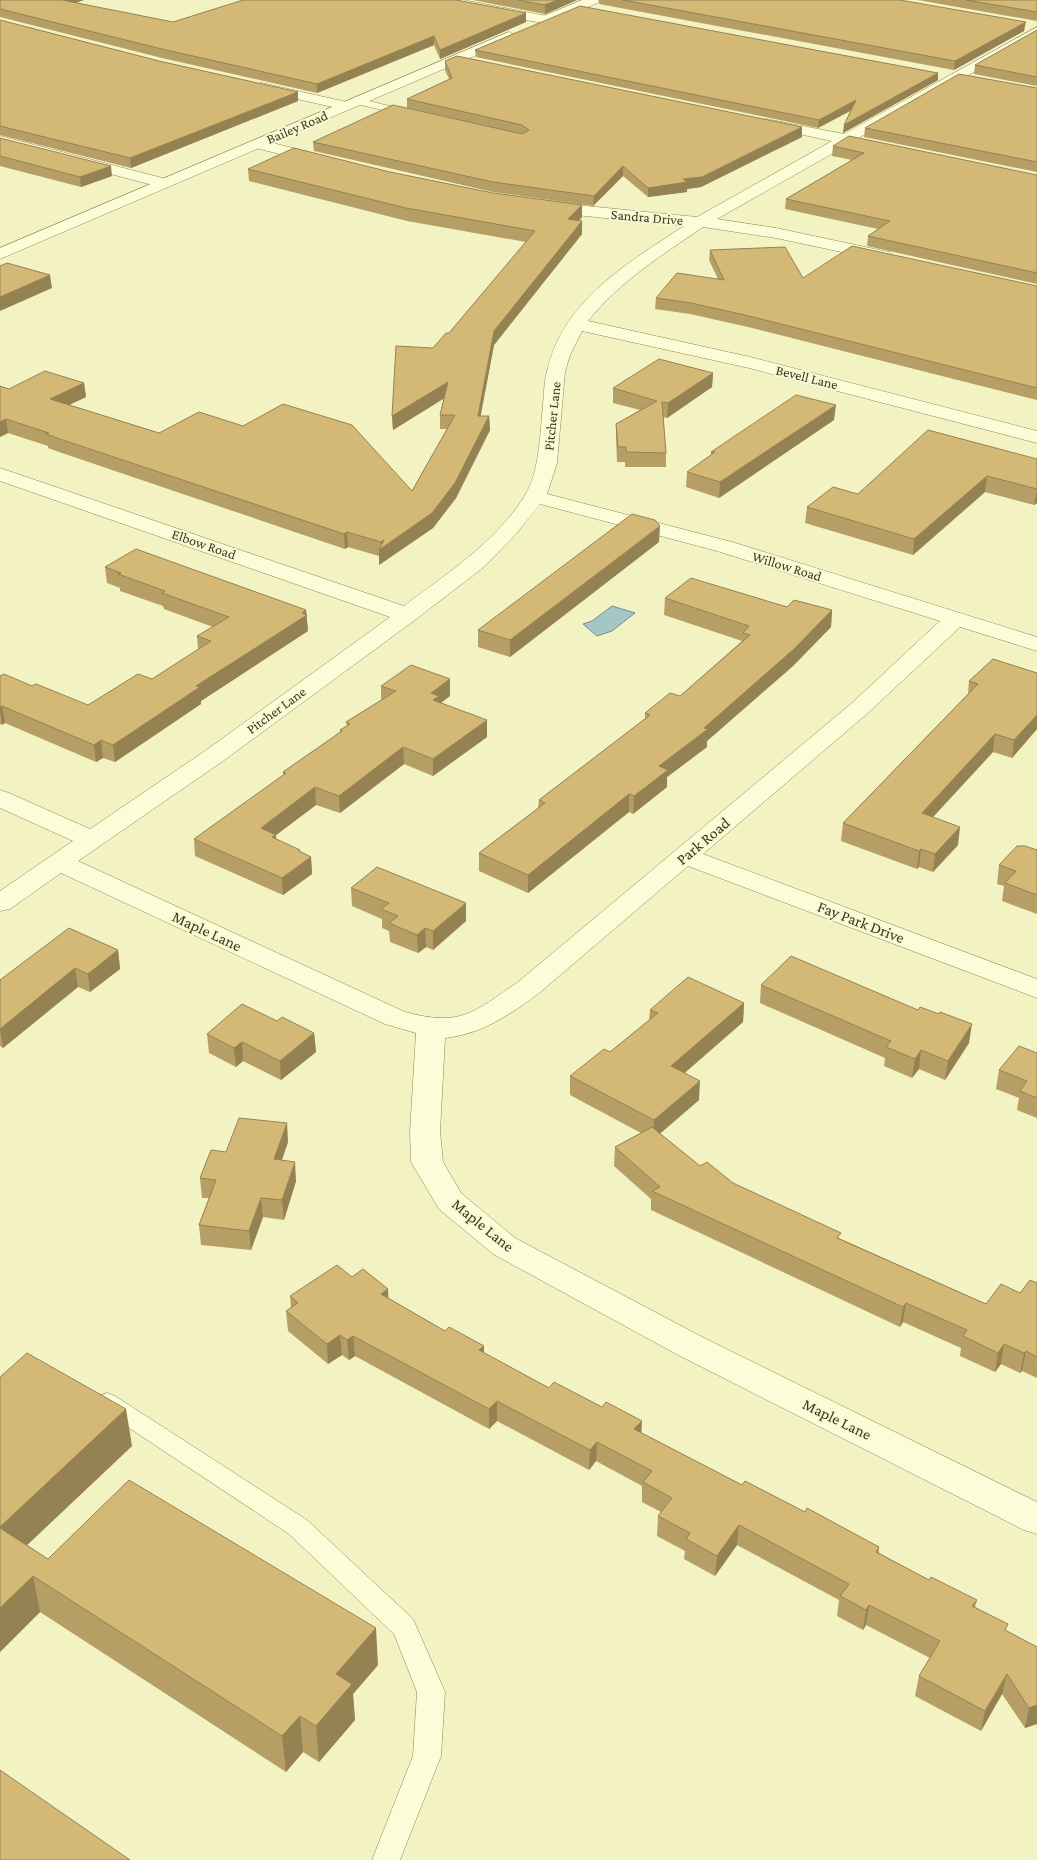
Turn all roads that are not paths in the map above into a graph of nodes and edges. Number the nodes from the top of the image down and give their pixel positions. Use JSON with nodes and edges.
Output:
{"nodes":[{"id":1,"x":443,"y":0,"type":"edge"},
{"id":2,"x":595,"y":5,"type":"edge"},
{"id":3,"x":547,"y":20,"type":"junction"},
{"id":4,"x":1018,"y":23,"type":"edge"},
{"id":5,"x":1037,"y":27,"type":"edge"},
{"id":6,"x":1037,"y":31,"type":"edge"},
{"id":7,"x":456,"y":59,"type":"junction"},
{"id":8,"x":475,"y":63,"type":"edge"},
{"id":9,"x":937,"y":73,"type":"edge"},
{"id":10,"x":966,"y":79,"type":"junction"},
{"id":11,"x":253,"y":85,"type":"edge"},
{"id":12,"x":351,"y":104,"type":"junction"},
{"id":13,"x":418,"y":116,"type":"edge"},
{"id":14,"x":750,"y":120,"type":"edge"},
{"id":15,"x":0,"y":140,"type":"edge"},
{"id":16,"x":847,"y":140,"type":"junction"},
{"id":17,"x":256,"y":144,"type":"junction"},
{"id":18,"x":866,"y":144,"type":"edge"},
{"id":19,"x":338,"y":164,"type":"edge"},
{"id":20,"x":164,"y":183,"type":"junction"},
{"id":21,"x":529,"y":204,"type":"edge"},
{"id":22,"x":700,"y":222,"type":"junction"},
{"id":23,"x":0,"y":254,"type":"edge"},
{"id":24,"x":897,"y":259,"type":"edge"},
{"id":25,"x":576,"y":324,"type":"junction"},
{"id":26,"x":1037,"y":437,"type":"edge"},
{"id":27,"x":0,"y":474,"type":"edge"},
{"id":28,"x":535,"y":497,"type":"junction"},
{"id":29,"x":407,"y":615,"type":"junction"},
{"id":30,"x":956,"y":619,"type":"junction"},
{"id":31,"x":1037,"y":644,"type":"edge"},
{"id":32,"x":0,"y":798,"type":"edge"},
{"id":33,"x":92,"y":840,"type":"junction"},
{"id":34,"x":685,"y":856,"type":"junction"},
{"id":35,"x":58,"y":862,"type":"junction"},
{"id":36,"x":0,"y":903,"type":"edge"},
{"id":37,"x":1037,"y":989,"type":"edge"},
{"id":38,"x":431,"y":1028,"type":"junction"},
{"id":39,"x":90,"y":1391,"type":"edge"},
{"id":40,"x":1037,"y":1519,"type":"edge"},
{"id":41,"x":386,"y":1860,"type":"edge"}],
"edges":[{"from":1,"to":3,"type":"street"},
{"from":2,"to":3,"type":"street","name":"Bailey Road"},
{"from":3,"to":7,"type":"street","name":"Bailey Road"},
{"from":4,"to":5,"type":"street"},
{"from":6,"to":10,"type":"street","name":"Pitcher Lane"},
{"from":7,"to":8,"type":"street"},
{"from":7,"to":12,"type":"street","name":"Bailey Road"},
{"from":9,"to":10,"type":"street"},
{"from":10,"to":16,"type":"street","name":"Pitcher Lane"},
{"from":11,"to":12,"type":"street"},
{"from":12,"to":13,"type":"lane"},
{"from":12,"to":17,"type":"street","name":"Bailey Road"},
{"from":14,"to":16,"type":"street"},
{"from":15,"to":20,"type":"street"},
{"from":16,"to":18,"type":"street"},
{"from":16,"to":22,"type":"street","name":"Pitcher Lane"},
{"from":17,"to":19,"type":"street"},
{"from":17,"to":20,"type":"street","name":"Bailey Road"},
{"from":20,"to":23,"type":"street","name":"Bailey Road"},
{"from":21,"to":22,"type":"street","name":"Sandra Drive"},
{"from":22,"to":24,"type":"street","name":"Sandra Drive"},
{"from":22,"to":25,"type":"street","name":"Pitcher Lane"},
{"from":25,"to":26,"type":"street","name":"Bevell Lane"},
{"from":25,"to":28,"type":"street","name":"Pitcher Lane"},
{"from":27,"to":29,"type":"street","name":"Elbow Road"},
{"from":28,"to":29,"type":"street","name":"Pitcher Lane"},
{"from":28,"to":30,"type":"street","name":"Willow Road"},
{"from":29,"to":33,"type":"street","name":"Pitcher Lane"},
{"from":30,"to":31,"type":"street","name":"Willow Road"},
{"from":30,"to":34,"type":"street","name":"Park Road"},
{"from":32,"to":33,"type":"street"},
{"from":33,"to":35,"type":"street"},
{"from":34,"to":37,"type":"street","name":"Fay Park Drive"},
{"from":34,"to":38,"type":"street","name":"Park Road"},
{"from":35,"to":36,"type":"street"},
{"from":35,"to":38,"type":"street","name":"Maple Lane"},
{"from":38,"to":40,"type":"street","name":"Maple Lane"},
{"from":39,"to":41,"type":"lane"}]}
